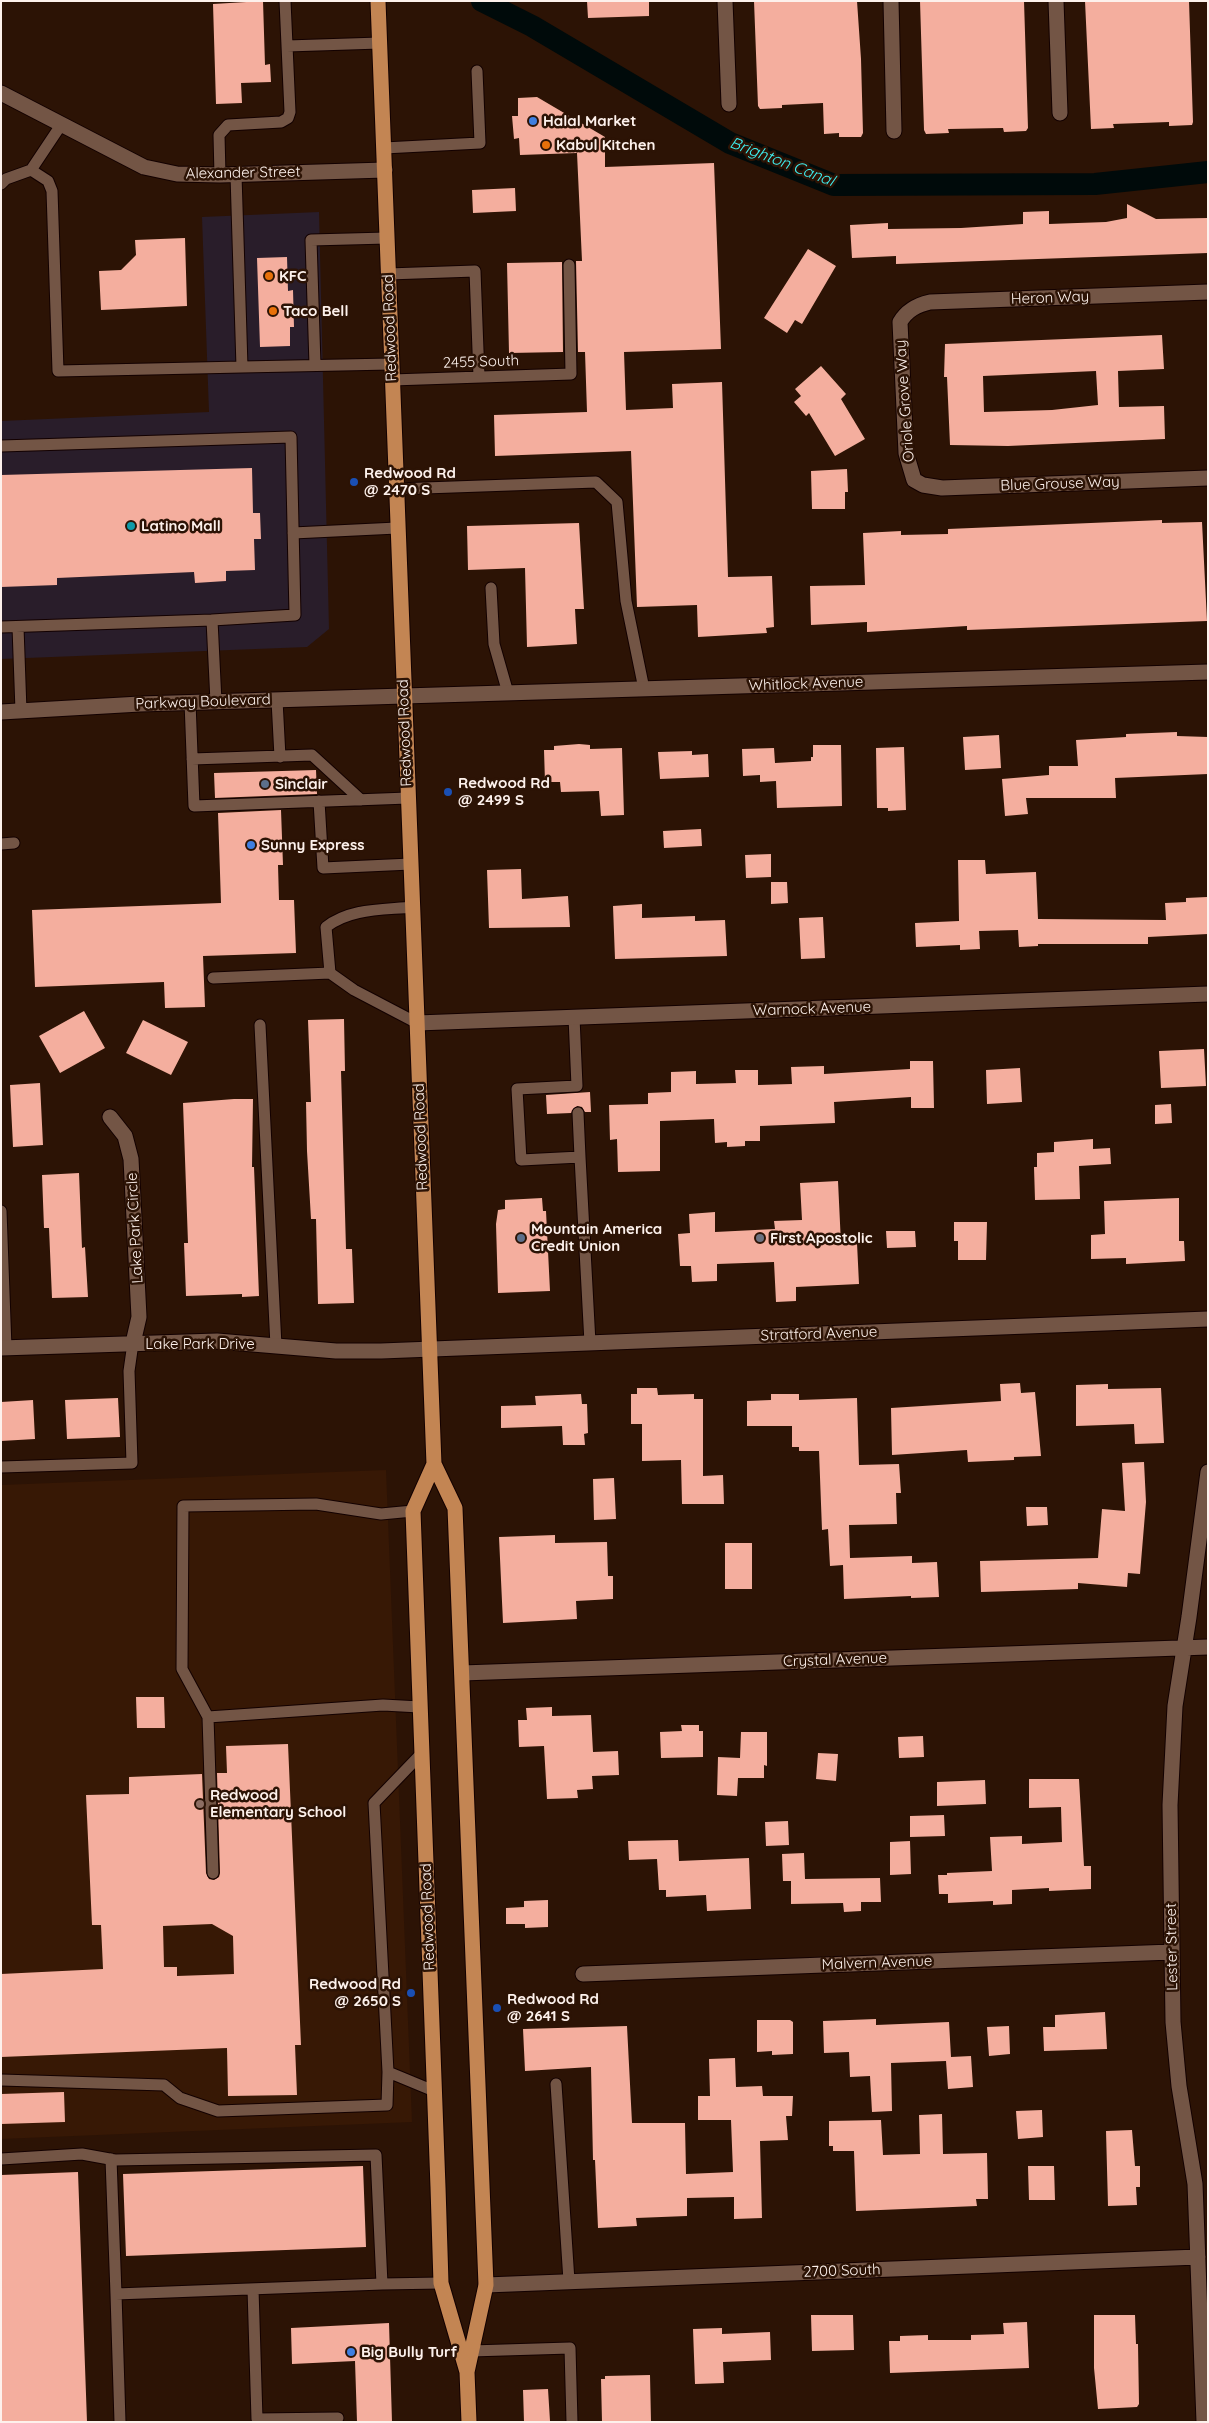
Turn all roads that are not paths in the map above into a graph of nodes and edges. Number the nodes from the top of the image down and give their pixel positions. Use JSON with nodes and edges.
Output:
{"nodes":[{"id":1,"x":284,"y":1,"type":"edge"},
{"id":2,"x":378,"y":1,"type":"edge"},
{"id":3,"x":725,"y":1,"type":"edge"},
{"id":4,"x":891,"y":1,"type":"edge"},
{"id":5,"x":1056,"y":1,"type":"edge"},
{"id":6,"x":380,"y":43,"type":"junction"},
{"id":7,"x":287,"y":46,"type":"junction"},
{"id":8,"x":477,"y":71,"type":"dead end"},
{"id":9,"x":1,"y":93,"type":"edge"},
{"id":10,"x":729,"y":104,"type":"dead end"},
{"id":11,"x":1060,"y":113,"type":"dead end"},
{"id":12,"x":61,"y":125,"type":"junction"},
{"id":13,"x":894,"y":131,"type":"dead end"},
{"id":14,"x":384,"y":148,"type":"junction"},
{"id":15,"x":31,"y":170,"type":"junction"},
{"id":16,"x":385,"y":170,"type":"junction"},
{"id":17,"x":220,"y":175,"type":"junction"},
{"id":18,"x":236,"y":175,"type":"junction"},
{"id":19,"x":1,"y":184,"type":"edge"},
{"id":20,"x":387,"y":238,"type":"junction"},
{"id":21,"x":569,"y":265,"type":"dead end"},
{"id":22,"x":388,"y":274,"type":"junction"},
{"id":23,"x":1208,"y":292,"type":"edge"},
{"id":24,"x":900,"y":322,"type":"joint"},
{"id":25,"x":391,"y":364,"type":"junction"},
{"id":26,"x":315,"y":365,"type":"junction"},
{"id":27,"x":242,"y":367,"type":"junction"},
{"id":28,"x":479,"y":377,"type":"junction"},
{"id":29,"x":392,"y":380,"type":"junction"},
{"id":30,"x":1,"y":446,"type":"edge"},
{"id":31,"x":1208,"y":478,"type":"edge"},
{"id":32,"x":914,"y":480,"type":"joint"},
{"id":33,"x":396,"y":489,"type":"junction"},
{"id":34,"x":397,"y":528,"type":"junction"},
{"id":35,"x":293,"y":534,"type":"junction"},
{"id":36,"x":491,"y":588,"type":"dead end"},
{"id":37,"x":212,"y":620,"type":"junction"},
{"id":38,"x":1,"y":627,"type":"edge"},
{"id":39,"x":18,"y":627,"type":"junction"},
{"id":40,"x":1208,"y":672,"type":"edge"},
{"id":41,"x":644,"y":689,"type":"junction"},
{"id":42,"x":508,"y":693,"type":"junction"},
{"id":43,"x":404,"y":696,"type":"junction"},
{"id":44,"x":277,"y":700,"type":"junction"},
{"id":45,"x":190,"y":702,"type":"junction"},
{"id":46,"x":216,"y":702,"type":"junction"},
{"id":47,"x":21,"y":711,"type":"junction"},
{"id":48,"x":1,"y":712,"type":"edge"},
{"id":49,"x":280,"y":757,"type":"junction"},
{"id":50,"x":192,"y":759,"type":"junction"},
{"id":51,"x":408,"y":798,"type":"junction"},
{"id":52,"x":361,"y":800,"type":"junction"},
{"id":53,"x":319,"y":801,"type":"junction"},
{"id":54,"x":14,"y":843,"type":"dead end"},
{"id":55,"x":1,"y":844,"type":"edge"},
{"id":56,"x":411,"y":864,"type":"junction"},
{"id":57,"x":412,"y":907,"type":"junction"},
{"id":58,"x":330,"y":974,"type":"junction"},
{"id":59,"x":213,"y":978,"type":"dead end"},
{"id":60,"x":1208,"y":994,"type":"edge"},
{"id":61,"x":574,"y":1017,"type":"junction"},
{"id":62,"x":417,"y":1023,"type":"junction"},
{"id":63,"x":260,"y":1025,"type":"dead end"},
{"id":64,"x":578,"y":1112,"type":"dead end"},
{"id":65,"x":110,"y":1117,"type":"dead end"},
{"id":66,"x":580,"y":1157,"type":"junction"},
{"id":67,"x":1,"y":1211,"type":"edge"},
{"id":68,"x":1208,"y":1319,"type":"edge"},
{"id":69,"x":590,"y":1343,"type":"junction"},
{"id":70,"x":133,"y":1344,"type":"junction"},
{"id":71,"x":276,"y":1346,"type":"junction"},
{"id":72,"x":4,"y":1348,"type":"edge"},
{"id":73,"x":429,"y":1349,"type":"junction"},
{"id":74,"x":434,"y":1464,"type":"junction"},
{"id":75,"x":1,"y":1466,"type":"edge"},
{"id":76,"x":1208,"y":1472,"type":"edge"},
{"id":77,"x":413,"y":1511,"type":"junction"},
{"id":78,"x":1208,"y":1647,"type":"edge"},
{"id":79,"x":1184,"y":1648,"type":"junction"},
{"id":80,"x":462,"y":1673,"type":"junction"},
{"id":81,"x":420,"y":1707,"type":"junction"},
{"id":82,"x":208,"y":1717,"type":"junction"},
{"id":83,"x":422,"y":1753,"type":"junction"},
{"id":84,"x":213,"y":1873,"type":"dead end"},
{"id":85,"x":1172,"y":1952,"type":"junction"},
{"id":86,"x":583,"y":1974,"type":"dead end"},
{"id":87,"x":388,"y":2072,"type":"junction"},
{"id":88,"x":1,"y":2080,"type":"edge"},
{"id":89,"x":556,"y":2084,"type":"dead end"},
{"id":90,"x":434,"y":2091,"type":"junction"},
{"id":91,"x":1,"y":2159,"type":"edge"},
{"id":92,"x":111,"y":2160,"type":"junction"},
{"id":93,"x":1198,"y":2257,"type":"junction"},
{"id":94,"x":569,"y":2282,"type":"junction"},
{"id":95,"x":441,"y":2283,"type":"junction"},
{"id":96,"x":382,"y":2284,"type":"junction"},
{"id":97,"x":486,"y":2285,"type":"junction"},
{"id":98,"x":253,"y":2289,"type":"junction"},
{"id":99,"x":116,"y":2294,"type":"junction"},
{"id":100,"x":472,"y":2351,"type":"junction"},
{"id":101,"x":467,"y":2372,"type":"junction"},
{"id":102,"x":338,"y":2418,"type":"dead end"},
{"id":103,"x":120,"y":2422,"type":"edge"},
{"id":104,"x":469,"y":2422,"type":"edge"},
{"id":105,"x":572,"y":2422,"type":"edge"},
{"id":106,"x":1204,"y":2422,"type":"edge"}],
"edges":[{"from":1,"to":7,"type":"lane"},
{"from":2,"to":6,"type":"main road","name":"Redwood Road"},
{"from":3,"to":10,"type":"street"},
{"from":4,"to":13,"type":"street"},
{"from":5,"to":11,"type":"street"},
{"from":6,"to":7,"type":"lane"},
{"from":6,"to":14,"type":"main road","name":"Redwood Road"},
{"from":7,"to":17,"type":"lane"},
{"from":8,"to":14,"type":"lane"},
{"from":9,"to":12,"type":"street","name":"Alexander Street"},
{"from":12,"to":15,"type":"lane"},
{"from":12,"to":17,"type":"street","name":"Alexander Street"},
{"from":14,"to":16,"type":"main road","name":"Redwood Road"},
{"from":15,"to":19,"type":"lane"},
{"from":15,"to":27,"type":"lane"},
{"from":16,"to":18,"type":"street","name":"Alexander Street"},
{"from":16,"to":20,"type":"main road","name":"Redwood Road"},
{"from":17,"to":18,"type":"street","name":"Alexander Street"},
{"from":18,"to":27,"type":"lane"},
{"from":20,"to":22,"type":"main road","name":"Redwood Road"},
{"from":20,"to":26,"type":"lane"},
{"from":21,"to":28,"type":"lane","name":"2455 South"},
{"from":22,"to":25,"type":"main road","name":"Redwood Road"},
{"from":22,"to":28,"type":"lane"},
{"from":23,"to":24,"type":"street","name":"Heron Way"},
{"from":24,"to":32,"type":"street","name":"Oriole Grove Way"},
{"from":25,"to":26,"type":"lane"},
{"from":25,"to":29,"type":"main road","name":"Redwood Road"},
{"from":26,"to":27,"type":"lane"},
{"from":28,"to":29,"type":"lane","name":"2455 South"},
{"from":29,"to":33,"type":"main road","name":"Redwood Road"},
{"from":30,"to":35,"type":"lane"},
{"from":31,"to":32,"type":"street","name":"Blue Grouse Way"},
{"from":33,"to":34,"type":"main road","name":"Redwood Road"},
{"from":33,"to":41,"type":"lane"},
{"from":34,"to":35,"type":"lane"},
{"from":34,"to":43,"type":"main road","name":"Redwood Road"},
{"from":35,"to":37,"type":"lane"},
{"from":36,"to":42,"type":"lane"},
{"from":37,"to":39,"type":"lane"},
{"from":37,"to":46,"type":"lane"},
{"from":38,"to":39,"type":"lane"},
{"from":39,"to":47,"type":"lane"},
{"from":40,"to":41,"type":"street","name":"Whitlock Avenue"},
{"from":41,"to":42,"type":"street","name":"Whitlock Avenue"},
{"from":42,"to":43,"type":"street","name":"Whitlock Avenue"},
{"from":43,"to":44,"type":"street","name":"Parkway Boulevard"},
{"from":43,"to":51,"type":"main road","name":"Redwood Road"},
{"from":44,"to":46,"type":"street","name":"Parkway Boulevard"},
{"from":44,"to":49,"type":"lane"},
{"from":45,"to":46,"type":"street","name":"Parkway Boulevard"},
{"from":45,"to":47,"type":"street","name":"Parkway Boulevard"},
{"from":45,"to":50,"type":"lane"},
{"from":47,"to":48,"type":"street","name":"Parkway Boulevard"},
{"from":49,"to":50,"type":"lane"},
{"from":49,"to":52,"type":"lane"},
{"from":50,"to":53,"type":"lane"},
{"from":51,"to":52,"type":"lane"},
{"from":51,"to":56,"type":"main road","name":"Redwood Road"},
{"from":52,"to":53,"type":"lane"},
{"from":53,"to":56,"type":"lane"},
{"from":54,"to":55,"type":"lane"},
{"from":56,"to":57,"type":"main road","name":"Redwood Road"},
{"from":57,"to":58,"type":"lane"},
{"from":57,"to":62,"type":"main road","name":"Redwood Road"},
{"from":58,"to":59,"type":"lane"},
{"from":58,"to":62,"type":"lane"},
{"from":60,"to":61,"type":"street","name":"Warnock Avenue"},
{"from":61,"to":62,"type":"street","name":"Warnock Avenue"},
{"from":61,"to":66,"type":"lane"},
{"from":62,"to":73,"type":"main road","name":"Redwood Road"},
{"from":63,"to":71,"type":"lane"},
{"from":64,"to":66,"type":"lane"},
{"from":65,"to":70,"type":"street","name":"Lake Park Circle"},
{"from":66,"to":69,"type":"lane"},
{"from":67,"to":72,"type":"lane"},
{"from":68,"to":69,"type":"street","name":"Stratford Avenue"},
{"from":69,"to":73,"type":"street","name":"Stratford Avenue"},
{"from":70,"to":71,"type":"street","name":"Lake Park Drive"},
{"from":70,"to":72,"type":"street","name":"Lake Park Drive"},
{"from":70,"to":75,"type":"lane"},
{"from":71,"to":73,"type":"street","name":"Lake Park Drive"},
{"from":73,"to":74,"type":"main road","name":"Redwood Road"},
{"from":74,"to":77,"type":"main road","name":"Redwood Road"},
{"from":74,"to":80,"type":"main road","name":"Redwood Road"},
{"from":76,"to":79,"type":"street","name":"Lester Street"},
{"from":77,"to":81,"type":"main road","name":"Redwood Road"},
{"from":77,"to":82,"type":"lane"},
{"from":78,"to":79,"type":"street","name":"Crystal Avenue"},
{"from":79,"to":80,"type":"street","name":"Crystal Avenue"},
{"from":79,"to":85,"type":"street","name":"Lester Street"},
{"from":80,"to":97,"type":"main road","name":"Redwood Road"},
{"from":81,"to":82,"type":"lane"},
{"from":81,"to":83,"type":"main road","name":"Redwood Road"},
{"from":82,"to":84,"type":"lane"},
{"from":83,"to":87,"type":"lane"},
{"from":83,"to":90,"type":"main road","name":"Redwood Road"},
{"from":85,"to":86,"type":"street","name":"Malvern Avenue"},
{"from":85,"to":93,"type":"street","name":"Lester Street"},
{"from":87,"to":88,"type":"lane"},
{"from":87,"to":90,"type":"lane"},
{"from":89,"to":94,"type":"lane"},
{"from":90,"to":95,"type":"main road","name":"Redwood Road"},
{"from":91,"to":92,"type":"lane"},
{"from":92,"to":96,"type":"lane"},
{"from":92,"to":99,"type":"lane"},
{"from":93,"to":94,"type":"street","name":"2700 South"},
{"from":93,"to":106,"type":"street","name":"Lester Street"},
{"from":94,"to":97,"type":"street","name":"2700 South"},
{"from":95,"to":96,"type":"lane"},
{"from":95,"to":101,"type":"main road","name":"Redwood Road"},
{"from":96,"to":98,"type":"lane"},
{"from":97,"to":100,"type":"main road","name":"Redwood Road"},
{"from":98,"to":99,"type":"lane"},
{"from":98,"to":102,"type":"lane"},
{"from":99,"to":103,"type":"lane"},
{"from":100,"to":101,"type":"main road","name":"Redwood Road"},
{"from":100,"to":105,"type":"lane"},
{"from":101,"to":104,"type":"main road","name":"Redwood Road"}]}
